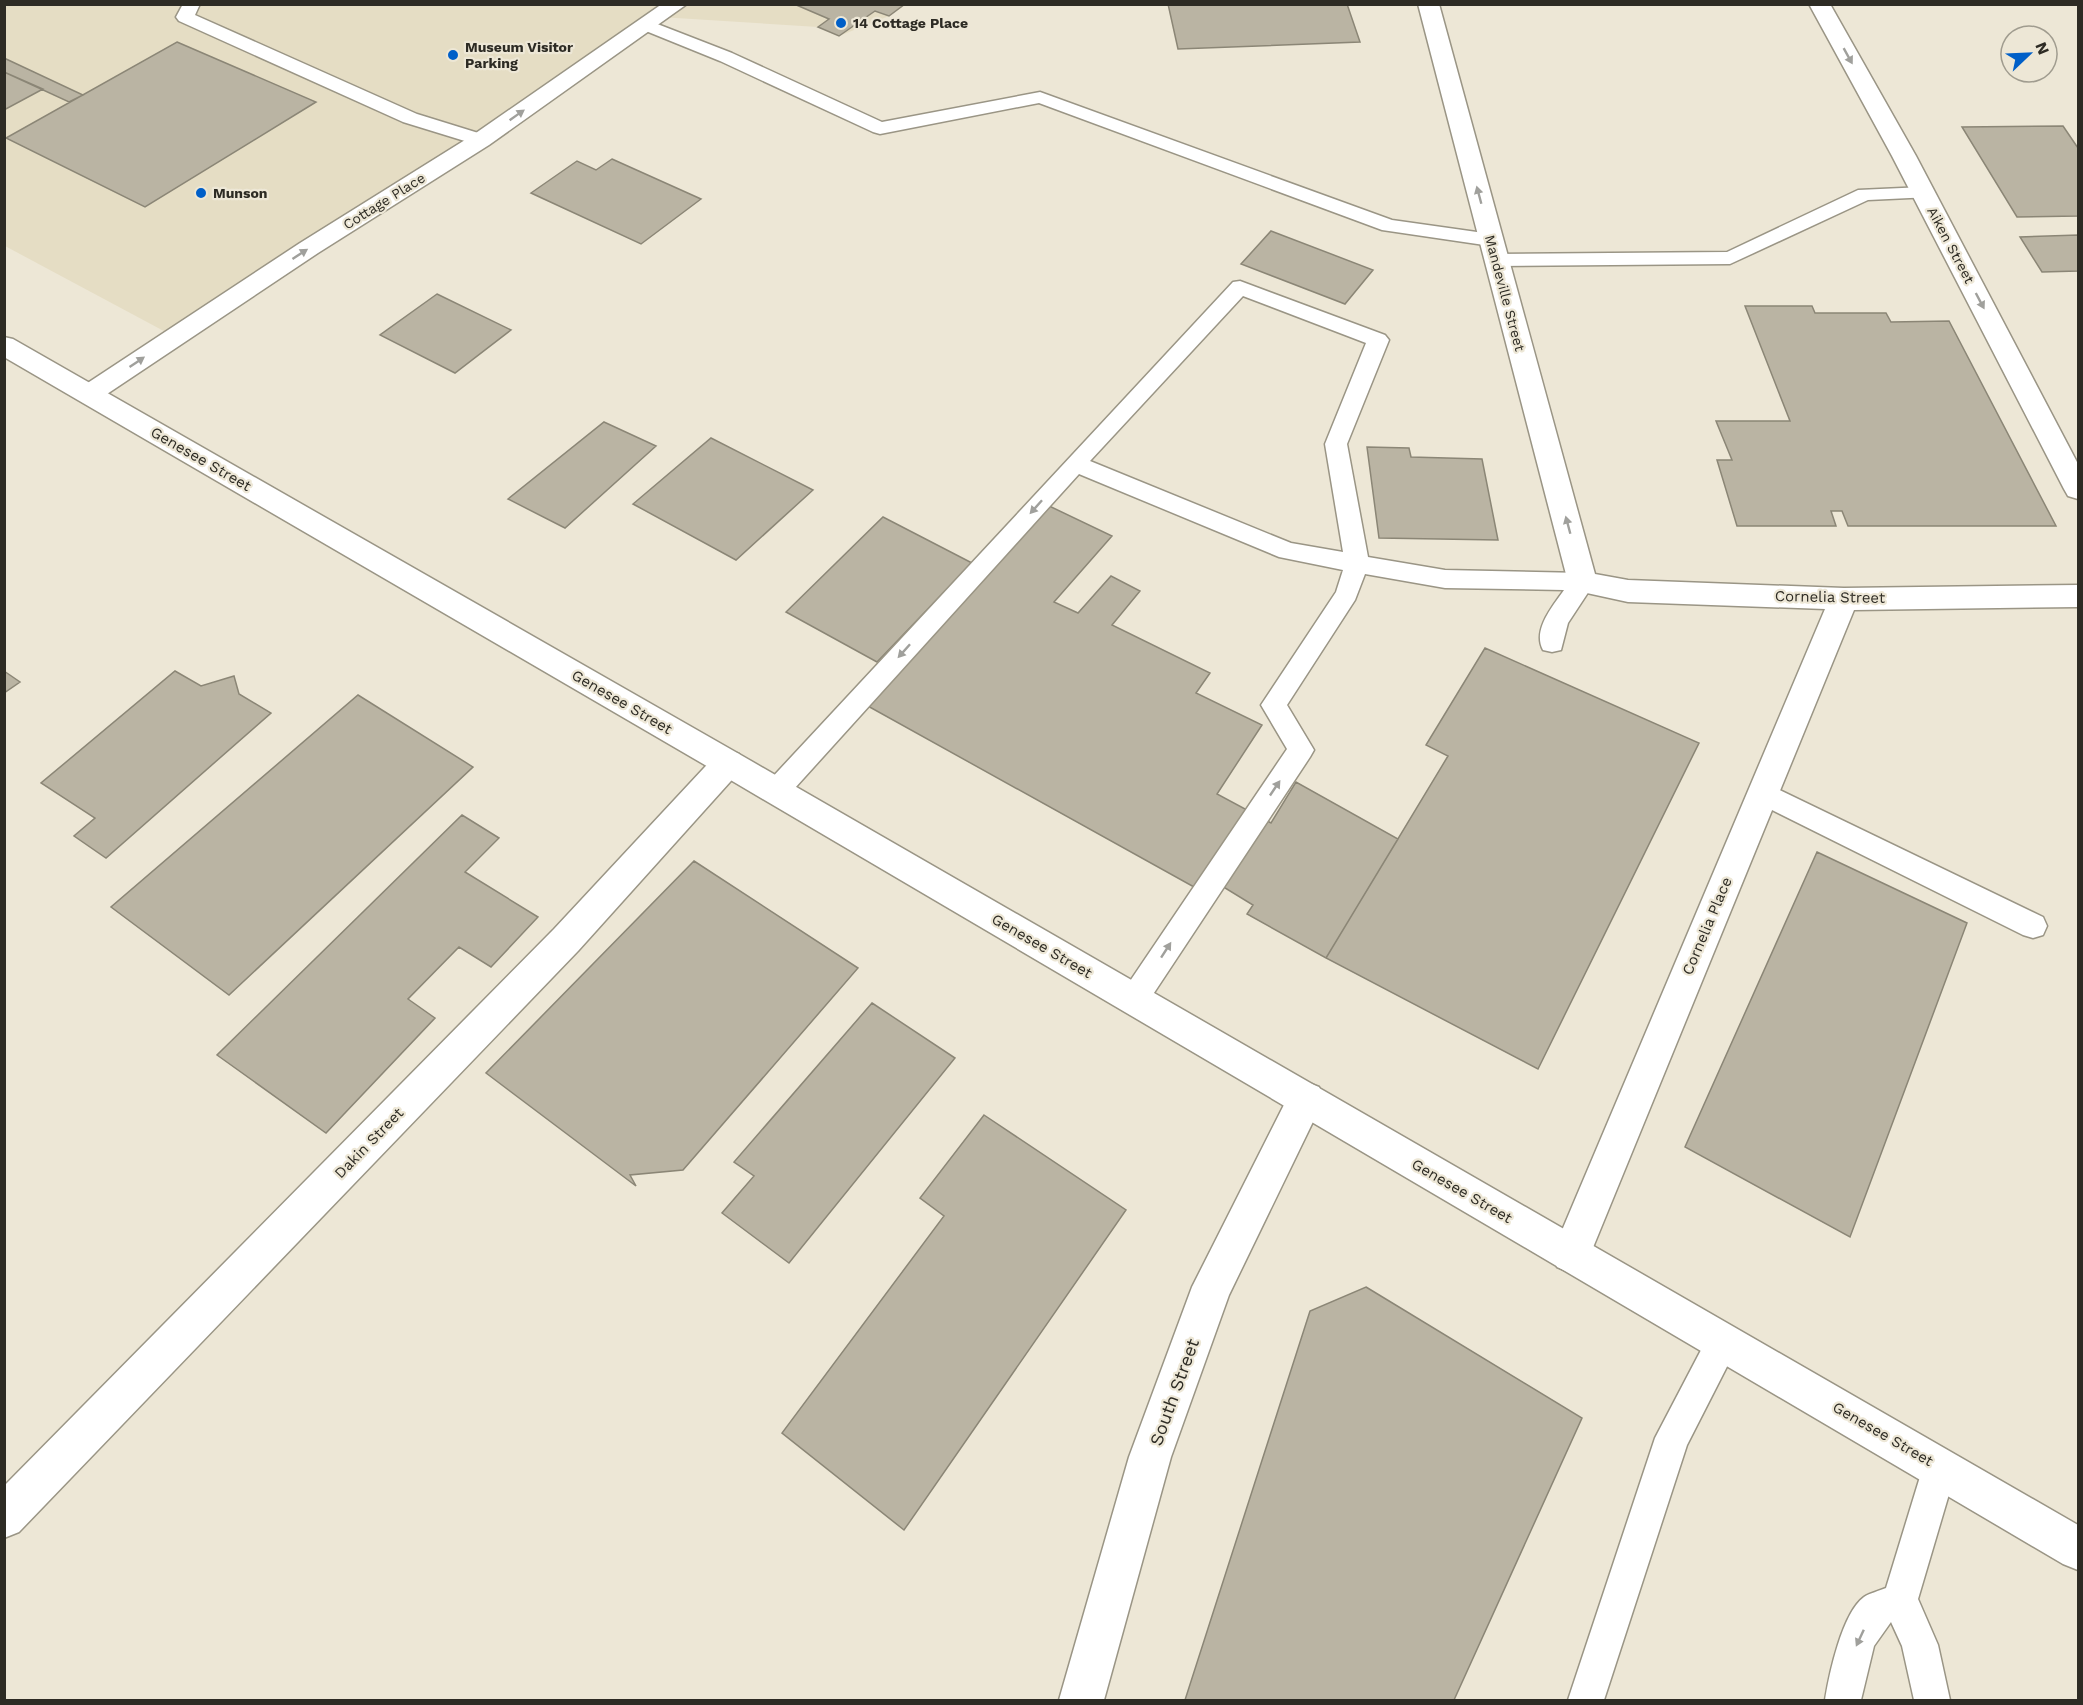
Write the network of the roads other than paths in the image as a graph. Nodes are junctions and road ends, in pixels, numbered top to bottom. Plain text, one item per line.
1 (192, 4) edge
2 (677, 4) edge
3 (1428, 4) edge
4 (1819, 4) edge
5 (647, 26) junction
6 (481, 140) junction
7 (1924, 193) junction
8 (1494, 250) junction
9 (4, 345) edge
10 (89, 394) junction
11 (1075, 464) junction
12 (2079, 489) edge
13 (1357, 563) junction
14 (1583, 582) junction
15 (2079, 596) edge
16 (1844, 599) junction
17 (1552, 643) dead end
18 (728, 763) junction
19 (776, 791) junction
20 (1763, 793) junction
21 (2033, 926) dead end
22 (1134, 999) junction
23 (1306, 1099) junction
24 (1571, 1254) junction
25 (1723, 1342) junction
26 (1940, 1467) junction
27 (4, 1517) edge
28 (2079, 1549) edge
29 (1900, 1600) junction
30 (1081, 1701) edge
31 (1586, 1701) edge
32 (1843, 1701) edge
33 (1932, 1701) edge

1 - 6 lane
2 - 5 street, Cottage Place
8 -> 3 street, Mandeville Street
4 -> 7 street, Aiken Street
6 -> 5 street, Cottage Place
5 - 8 lane
10 -> 6 street, Cottage Place
7 - 8 lane
7 -> 12 street, Aiken Street
14 -> 8 street, Mandeville Street
9 - 10 street, Genesee Street
10 - 18 street, Genesee Street
11 - 13 lane
11 - 13 lane
11 -> 19 lane
13 - 14 lane
22 -> 13 lane
14 - 16 street, Cornelia Street
14 - 17 lane
15 - 16 street, Cornelia Street
16 - 20 street, Cornelia Place
18 - 19 street, Genesee Street
18 - 27 street, Dakin Street
19 - 22 street, Genesee Street
20 - 21 lane
20 - 24 street, Cornelia Place
22 - 23 street, Genesee Street
23 - 24 street, Genesee Street
23 - 30 street, South Street
24 - 25 street, Genesee Street
25 - 26 street, Genesee Street
25 - 31 lane
26 - 28 street, Genesee Street
26 - 29 lane
29 -> 32 lane
29 - 33 lane

